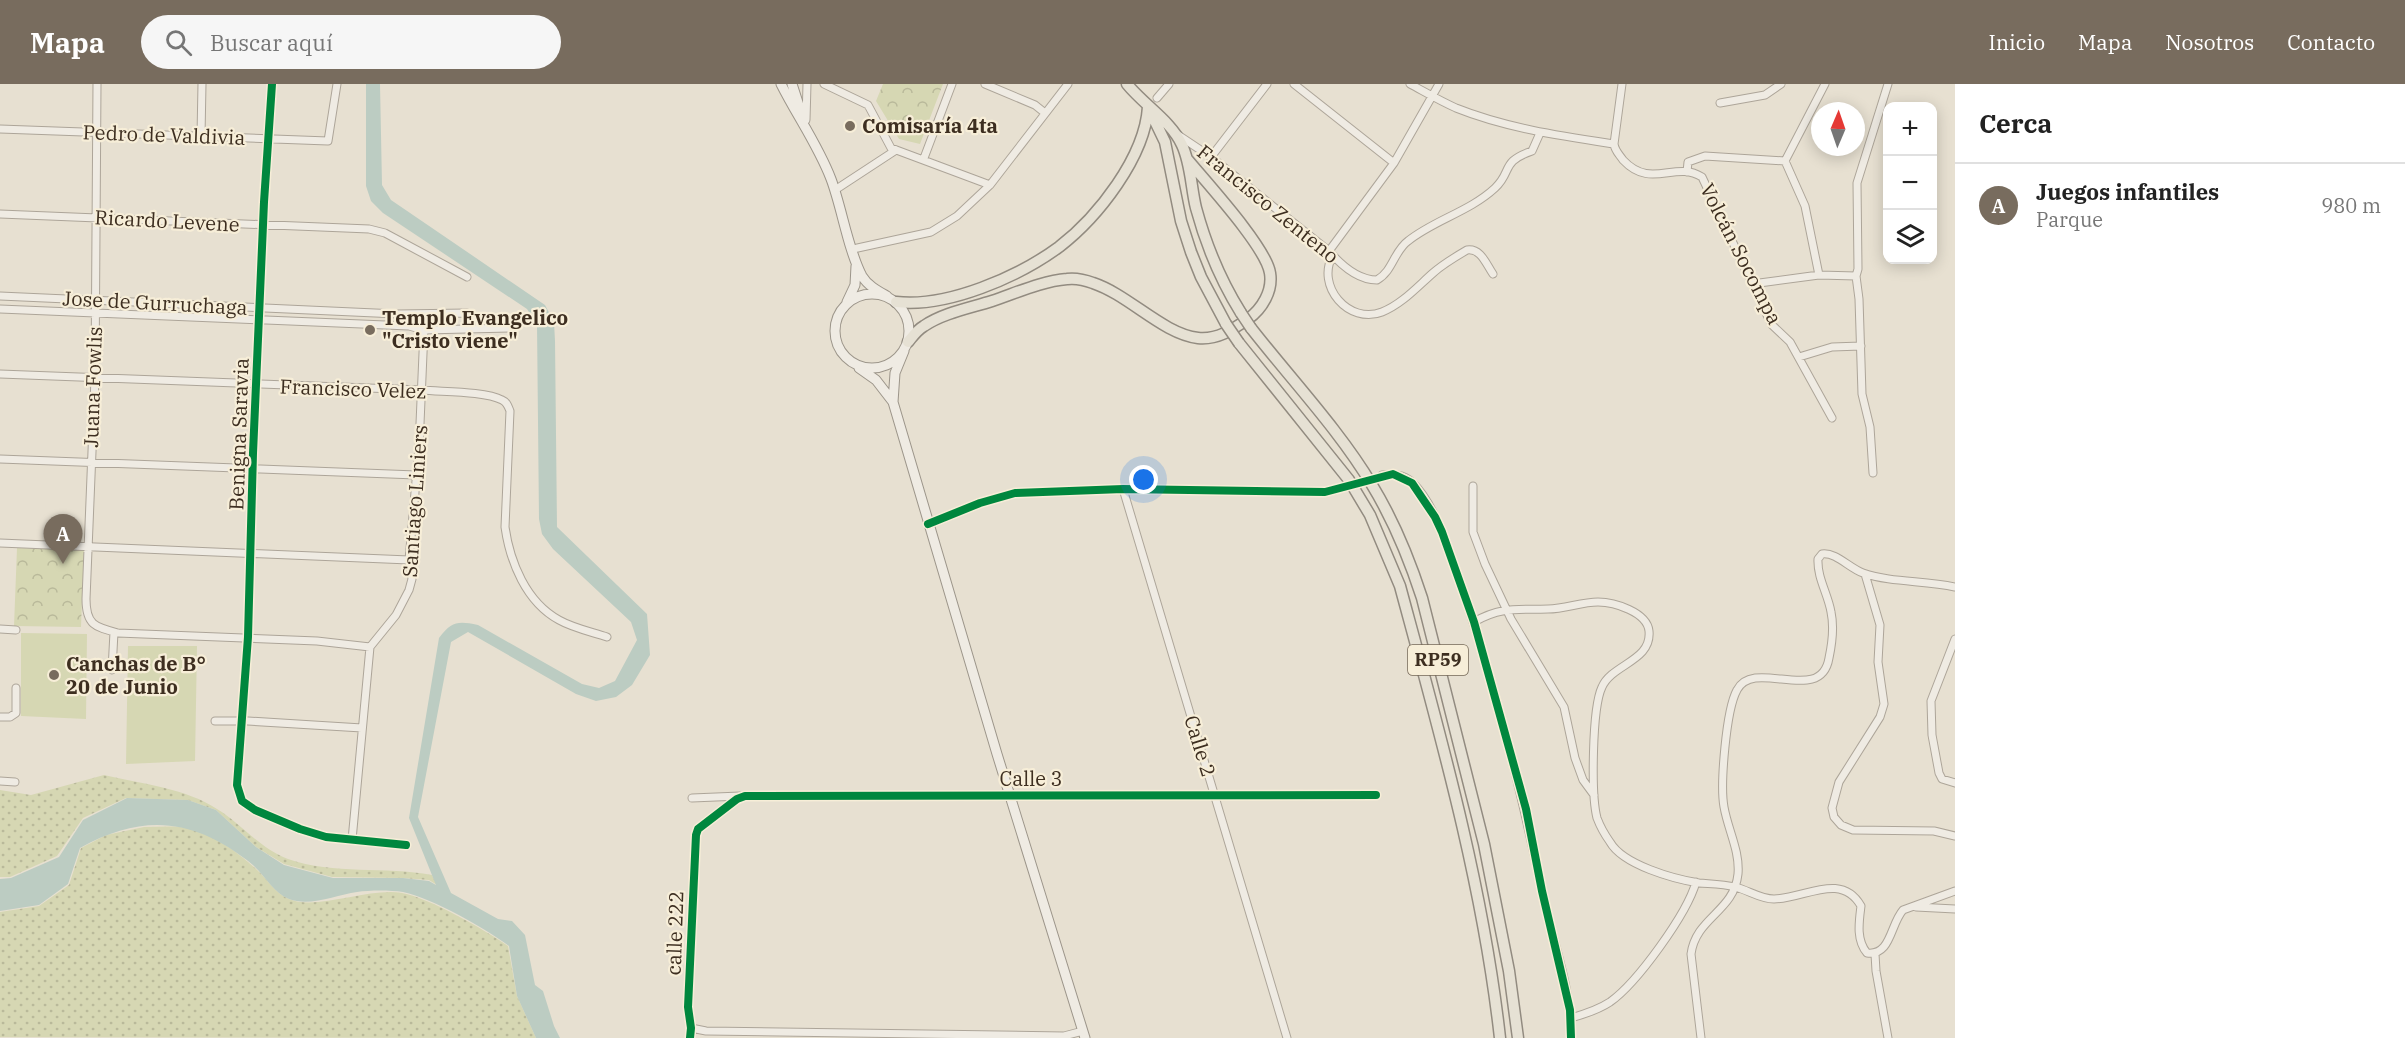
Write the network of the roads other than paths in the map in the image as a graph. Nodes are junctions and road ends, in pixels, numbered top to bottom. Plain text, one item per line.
1 (97, 84) edge
2 (202, 84) edge
3 (272, 84) edge
4 (337, 84) edge
5 (781, 84) edge
6 (792, 84) edge
7 (807, 84) edge
8 (824, 84) edge
9 (952, 84) edge
10 (985, 84) edge
11 (1068, 84) edge
12 (1127, 84) edge
13 (1169, 84) edge
14 (1267, 84) edge
15 (1294, 84) edge
16 (1410, 84) edge
17 (1439, 84) edge
18 (1622, 84) edge
19 (1781, 84) edge
20 (1825, 84) edge
21 (1888, 84) edge
22 (1433, 97) junction
23 (1157, 98) dead end
24 (1720, 103) dead end
25 (1148, 107) junction
26 (1045, 113) junction
27 (806, 126) junction
28 (0, 129) edge
29 (97, 133) junction
30 (1540, 133) junction
31 (1175, 134) junction
32 (201, 136) junction
33 (269, 139) junction
34 (1614, 144) junction
35 (896, 150) junction
36 (1211, 157) junction
37 (924, 158) junction
38 (1187, 159) junction
39 (1785, 161) junction
40 (1394, 163) junction
41 (1687, 172) junction
42 (990, 185) junction
43 (835, 190) junction
44 (0, 214) edge
45 (95, 217) junction
46 (264, 226) junction
47 (853, 249) junction
48 (1331, 253) junction
49 (856, 264) junction
50 (1493, 274) dead end
51 (1819, 275) junction
52 (1856, 276) junction
53 (467, 277) dead end
54 (1752, 284) junction
55 (0, 296) edge
56 (892, 299) junction
57 (95, 300) junction
58 (846, 303) junction
59 (260, 308) junction
60 (0, 309) edge
61 (96, 313) junction
62 (259, 320) junction
63 (480, 328) junction
64 (512, 328) dead end
65 (424, 330) junction
66 (1861, 346) junction
67 (906, 347) junction
68 (1798, 357) junction
69 (854, 364) junction
70 (0, 374) edge
71 (95, 378) junction
72 (257, 385) junction
73 (422, 390) junction
74 (893, 402) junction
75 (1832, 418) dead end
76 (0, 459) edge
77 (91, 462) junction
78 (254, 470) junction
79 (1873, 473) dead end
80 (416, 475) junction
81 (1382, 475) tunnel mouth
82 (1473, 486) dead end
83 (1123, 489) junction
84 (1335, 490) tunnel mouth
85 (928, 524) junction
86 (0, 543) edge
87 (88, 546) junction
88 (251, 553) junction
89 (409, 560) junction
90 (1865, 574) junction
91 (1955, 587) edge
92 (1506, 609) junction
93 (1474, 622) junction
94 (0, 629) edge
95 (16, 630) dead end
96 (114, 632) junction
97 (248, 637) junction
98 (607, 637) dead end
99 (1955, 639) edge
100 (370, 647) junction
101 (112, 670) dead end
102 (16, 688) dead end
103 (0, 717) edge
104 (215, 721) dead end
105 (242, 722) junction
106 (362, 728) junction
107 (0, 781) edge
108 (15, 782) dead end
109 (1955, 783) edge
110 (1215, 794) junction
111 (1376, 795) dead end
112 (1594, 795) junction
113 (745, 796) junction
114 (1009, 796) junction
115 (692, 798) dead end
116 (1955, 836) edge
117 (352, 840) junction
118 (406, 845) dead end
119 (1696, 882) junction
120 (1735, 887) junction
121 (1955, 891) edge
122 (1910, 907) junction
123 (1955, 909) edge
124 (1875, 954) junction
125 (1571, 1018) junction
126 (692, 1028) junction
127 (1084, 1035) edge
128 (981, 1036) edge
129 (690, 1038) edge
130 (1287, 1038) edge
131 (1500, 1038) edge
132 (1518, 1038) edge
133 (1570, 1038) edge
134 (1701, 1038) edge
135 (1888, 1038) edge

1 - 29 street, Juana Fowlis
2 - 32 street
3 - 33 street, Benigna Saravia
4 - 33 street, Pedro de Valdivia
5 - 27 main road
6 - 27 main road
7 - 27 street
8 - 35 street
9 - 37 street
10 - 26 street
11 - 26 street
12 - 25 main road
13 - 23 street
14 - 36 street
15 - 40 street
16 - 22 street
17 - 22 street
18 - 34 street
19 - 24 street
20 - 39 street
21 - 52 street
22 - 30 street
22 - 40 street
25 - 31 main road
25 - 56 main road
25 - 131 main road, RP59, bridge
26 - 42 street
27 - 43 main road
28 - 29 street, Pedro de Valdivia
29 - 32 street, Pedro de Valdivia
29 - 45 street, Juana Fowlis
30 - 34 street
30 - 48 street, Francisco Zenteno
31 - 36 street, Francisco Zenteno
31 - 38 main road
32 - 33 street, Pedro de Valdivia
33 - 46 street, Benigna Saravia
34 - 41 street, Volcán Socompa
35 - 37 street
35 - 43 street
36 - 48 street, Francisco Zenteno
37 - 42 street
38 - 67 main road
38 - 132 main road, RP59, bridge
39 - 41 street
39 - 51 street
40 - 48 street
41 - 54 street, Volcán Socompa
42 - 47 street
43 - 47 main road
44 - 45 street, Ricardo Levene
45 - 46 street, Ricardo Levene
45 - 57 street, Juana Fowlis
46 - 53 street, Ricardo Levene
46 - 59 street, Benigna Saravia
47 - 49 main road
48 - 50 street
49 - 56 main road
49 - 58 main road
51 - 52 street
51 - 54 street
52 - 66 street
54 - 68 street, Volcán Socompa
55 - 57 street, Jose de Gurruchaga
56 - 58 main road
56 - 67 main road
57 - 59 street, Jose de Gurruchaga
57 - 61 street, Juana Fowlis
58 - 69 main road
59 - 62 street, Benigna Saravia
59 - 63 street, Jose de Gurruchaga
60 - 61 street, Jose de Gurruchaga
61 - 62 street, Jose de Gurruchaga
61 - 71 street, Juana Fowlis
62 - 65 street, Jose de Gurruchaga
62 - 72 street, Benigna Saravia
63 - 64 street, Jose de Gurruchaga
63 - 65 street, Jose de Gurruchaga
65 - 73 street, Santiago Liniers
66 - 68 street
66 - 79 street
67 - 69 main road
67 - 74 main road
68 - 75 street, Volcán Socompa
69 - 74 main road
70 - 71 street, Francisco Velez
71 - 72 street, Francisco Velez
71 - 77 street, Juana Fowlis
72 - 73 street, Francisco Velez
72 - 78 street, Benigna Saravia
73 - 80 street, Santiago Liniers
73 - 98 street, Francisco Velez
74 - 85 main road
76 - 77 street
77 - 78 street
77 - 87 street, Juana Fowlis
78 - 80 street
78 - 88 street, Benigna Saravia
80 - 89 street, Santiago Liniers
81 - 93 street
82 - 92 street
83 - 84 street
83 - 85 street
83 - 110 street, Calle 2
85 - 114 main road
86 - 87 street
87 - 88 street
87 - 96 street, Juana Fowlis
88 - 89 street
88 - 97 street, Benigna Saravia
89 - 100 street, Santiago Liniers
90 - 91 street
90 - 116 street
90 - 120 street
92 - 93 street
92 - 112 street
92 - 112 street
93 - 125 street
94 - 95 street
96 - 97 street
96 - 101 street
97 - 100 street
97 - 105 street, Benigna Saravia
99 - 109 street
100 - 106 street
102 - 103 street
104 - 105 street
105 - 106 street
105 - 117 street, Benigna Saravia
106 - 117 street
107 - 108 street
110 - 111 street, Calle 3
110 - 114 street, Calle 3
110 - 130 street, Calle 2
112 - 119 street
113 - 114 street, Calle 3
113 - 115 street, Calle 3
113 - 126 street, calle 222
114 - 127 main road
117 - 118 street
119 - 120 street
119 - 125 street
120 - 124 street
120 - 134 street
121 - 122 street
122 - 123 street
122 - 124 street
124 - 135 street
125 - 133 street
126 - 128 street
126 - 129 street, calle 222
127 - 128 street

